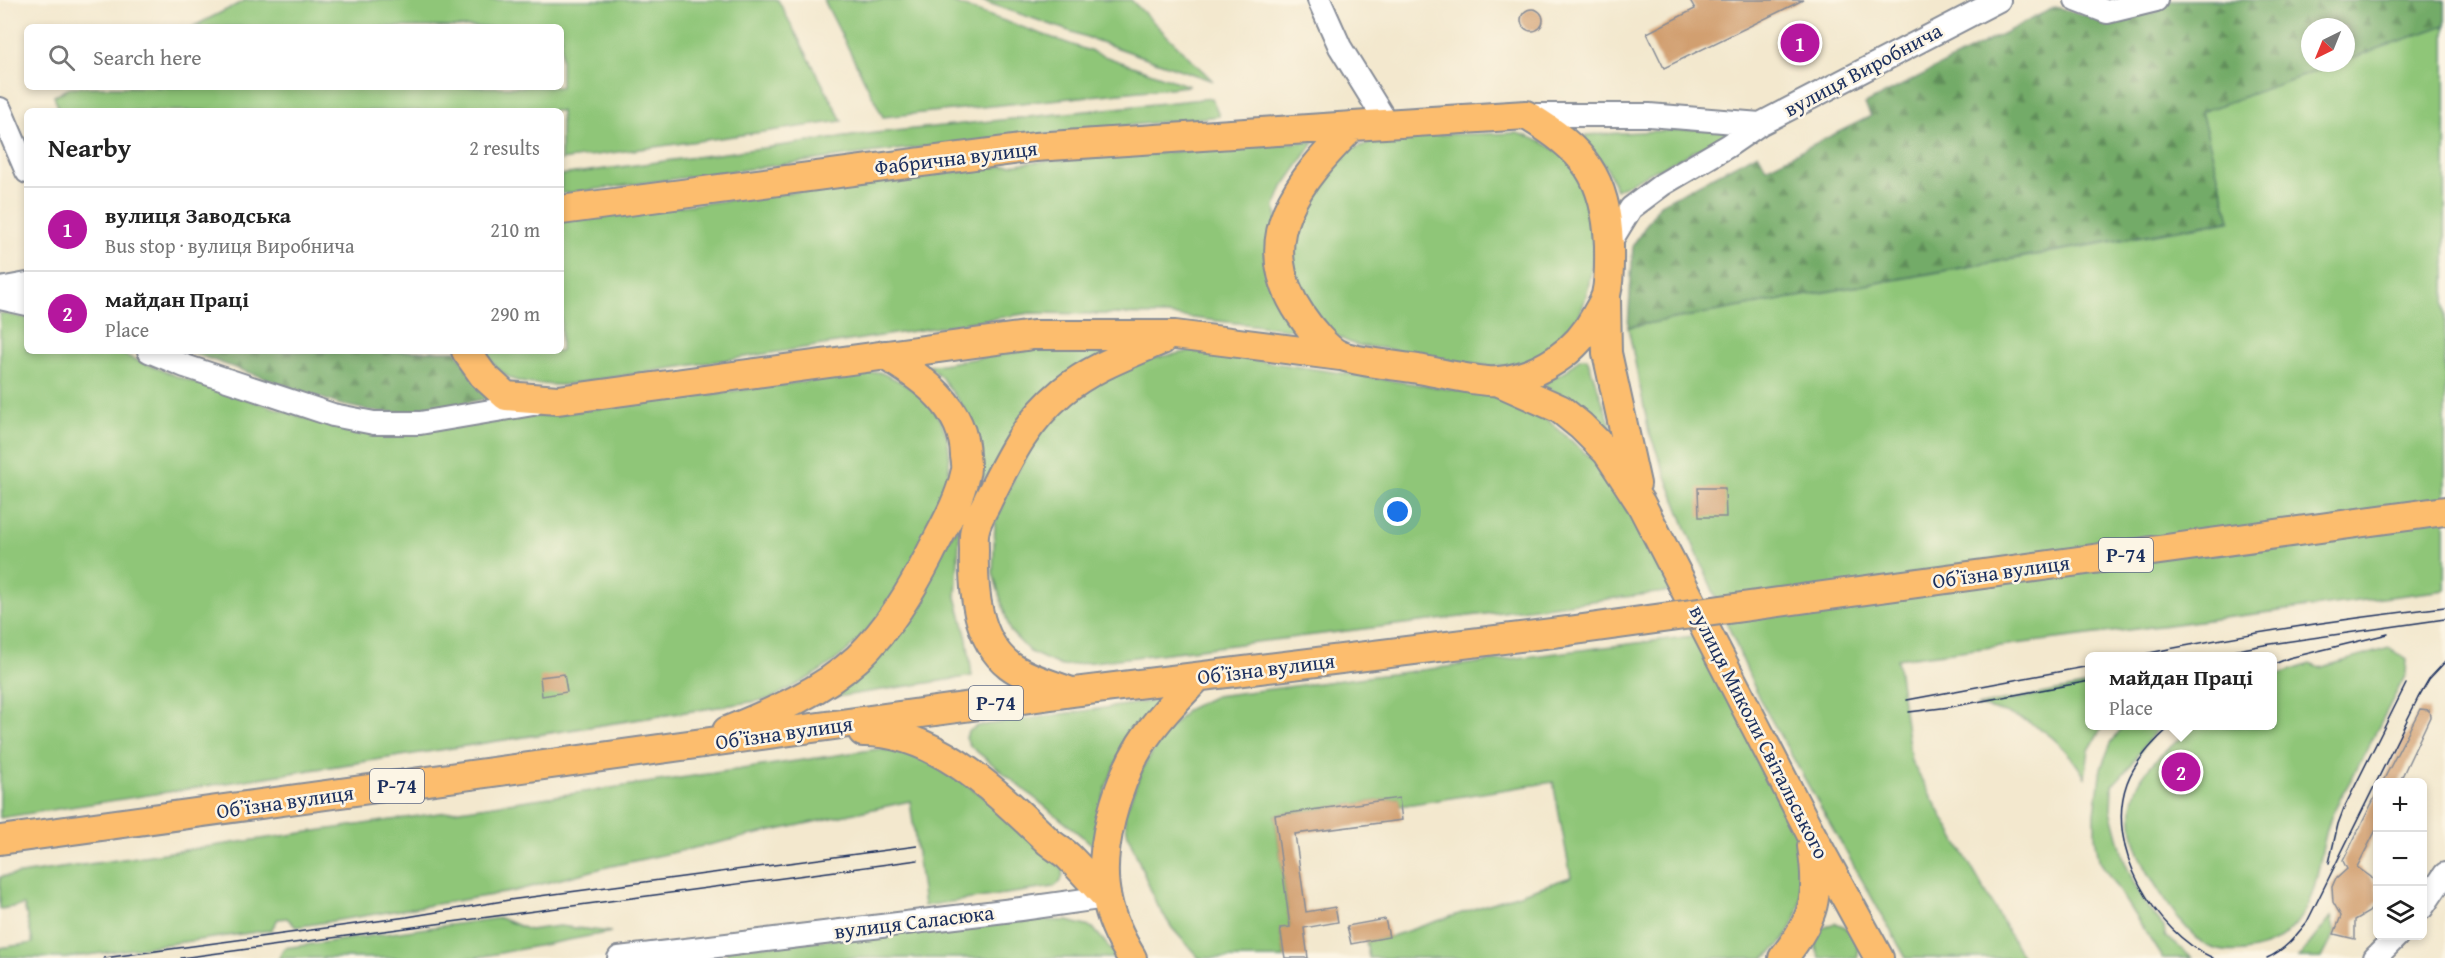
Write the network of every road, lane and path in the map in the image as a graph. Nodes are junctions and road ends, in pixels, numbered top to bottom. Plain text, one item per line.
1 (1319, 0) edge
2 (1999, 0) edge
3 (2076, 0) edge
4 (2156, 0) edge
5 (1974, 6) edge
6 (1, 115) edge
7 (1527, 115) junction
8 (1387, 123) junction
9 (1760, 124) junction
10 (1353, 126) junction
11 (24, 165) edge
12 (564, 210) edge
13 (1609, 243) junction
14 (24, 285) edge
15 (0, 289) edge
16 (1606, 296) junction
17 (0, 298) edge
18 (24, 303) edge
19 (1175, 335) junction
20 (156, 354) edge
21 (467, 354) edge
22 (884, 355) junction
23 (1340, 356) junction
24 (1497, 381) junction
25 (558, 400) junction
26 (1641, 504) junction
27 (2445, 511) edge
28 (1198, 677) junction
29 (1073, 692) junction
30 (794, 732) junction
31 (664, 750) junction
32 (1810, 832) junction
33 (0, 840) edge
34 (2445, 874) edge
35 (1106, 897) junction
36 (2427, 901) edge
37 (2393, 940) edge
38 (702, 953) edge
39 (619, 958) edge
40 (1132, 958) edge
41 (1783, 958) edge
42 (1879, 958) edge
43 (2375, 958) edge

1 - 8 street
2 - 5 street, вулиця Виробнича
3 - 4 street
5 - 9 street, вулиця Виробнича
6 - 11 street
7 - 8 main road, Фабрична вулиця
7 - 9 street
7 - 13 main road
8 - 10 main road, Фабрична вулиця
9 - 13 street, вулиця Виробнича
10 - 12 main road, Фабрична вулиця
10 - 23 main road
13 - 16 main road
14 - 15 street
16 - 24 main road
16 - 26 main road
17 - 18 street
19 - 22 main road
19 - 23 main road
19 - 29 main road
20 - 25 street
21 - 25 main road
22 - 25 main road
22 - 31 main road
23 - 24 main road
24 - 26 main road
26 - 32 main road, вулиця Миколи Світальського
27 - 28 main road, Обʼїзна вулиця / Р-74, bridge
28 - 29 main road, Обʼїзна вулиця / Р-74
28 - 35 main road
29 - 30 main road, Обʼїзна вулиця / Р-74
30 - 31 main road, Обʼїзна вулиця / Р-74
30 - 35 main road
31 - 33 main road, Обʼїзна вулиця / Р-74
32 - 41 main road
32 - 42 main road, вулиця Миколи Світальського
34 - 36 street
35 - 38 street, вулиця Саласюка
35 - 40 main road
37 - 43 street
38 - 39 street, вулиця Саласюка

